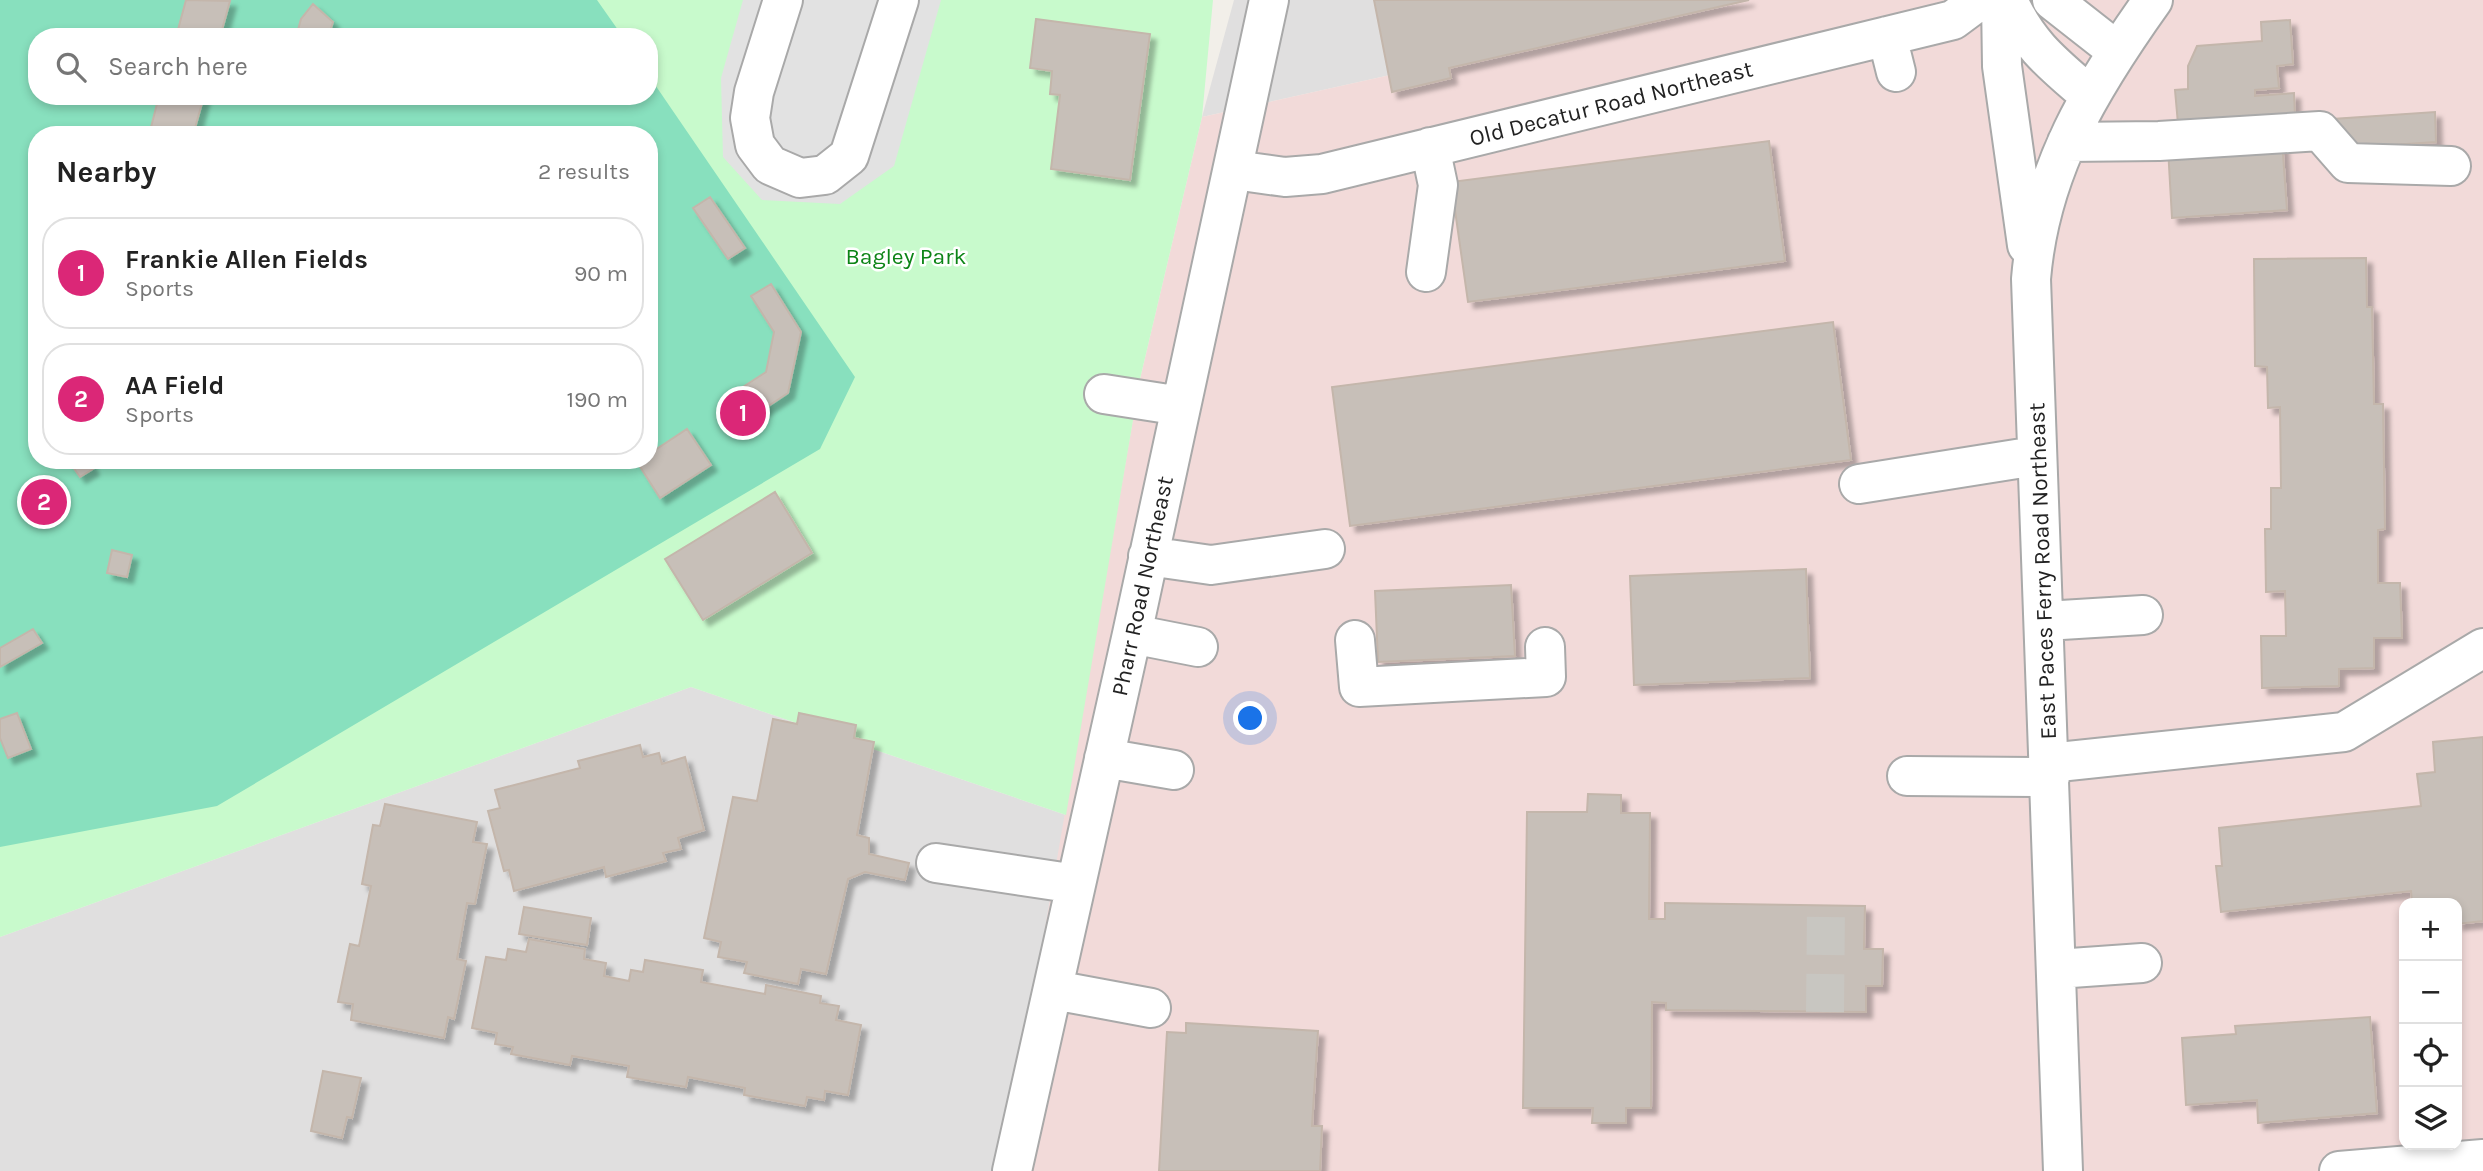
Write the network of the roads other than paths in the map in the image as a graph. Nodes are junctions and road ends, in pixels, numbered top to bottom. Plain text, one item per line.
1 (783, 0) edge
2 (899, 0) edge
3 (1269, 0) edge
4 (1980, 0) edge
5 (2001, 0) edge
6 (2008, 0) edge
7 (2052, 0) edge
8 (2153, 0) edge
9 (1887, 36) junction
10 (2117, 51) junction
11 (1896, 72) dead end
12 (2089, 94) junction
13 (2067, 142) junction
14 (1430, 147) junction
15 (2451, 166) dead end
16 (1234, 170) junction
17 (1426, 272) dead end
18 (2031, 279) junction
19 (1104, 394) dead end
20 (1181, 406) junction
21 (2035, 456) junction
22 (1859, 484) dead end
23 (1325, 549) dead end
24 (1149, 556) junction
25 (2143, 615) dead end
26 (2045, 621) junction
27 (1132, 634) junction
28 (1355, 640) dead end
29 (1198, 647) dead end
30 (1545, 647) dead end
31 (2483, 648) edge
32 (1104, 758) junction
33 (1174, 770) dead end
34 (2050, 770) junction
35 (1907, 776) dead end
36 (936, 863) dead end
37 (1076, 884) junction
38 (2142, 963) dead end
39 (2057, 969) junction
40 (1054, 990) junction
41 (1151, 1009) dead end
42 (2483, 1159) edge
43 (1012, 1171) edge
44 (2063, 1171) edge
45 (2339, 1171) edge

1 - 2 street
3 - 16 street, Pharr Road Northeast
4 - 9 street, Old Decatur Road Northeast
5 - 18 street
6 - 12 street
7 - 10 street
8 - 10 street, East Paces Ferry Road Northeast
9 - 11 street
9 - 14 street, Old Decatur Road Northeast
10 - 12 street, East Paces Ferry Road Northeast
12 - 13 street, East Paces Ferry Road Northeast
13 - 15 street
13 - 18 street, East Paces Ferry Road Northeast
14 - 16 street, Old Decatur Road Northeast
14 - 17 street
16 - 20 street, Pharr Road Northeast
18 - 21 street, East Paces Ferry Road Northeast
19 - 20 street
20 - 24 street, Pharr Road Northeast
21 - 22 street
21 - 26 street, East Paces Ferry Road Northeast
23 - 24 street
24 - 27 street, Pharr Road Northeast
25 - 26 street
26 - 34 street, East Paces Ferry Road Northeast
27 - 29 street
27 - 32 street, Pharr Road Northeast
28 - 30 street
31 - 34 street
32 - 33 street
32 - 37 street, Pharr Road Northeast
34 - 35 street
34 - 39 street, East Paces Ferry Road Northeast
36 - 37 street
37 - 40 street, Pharr Road Northeast
38 - 39 street
39 - 44 street, East Paces Ferry Road Northeast
40 - 41 street
40 - 43 street, Pharr Road Northeast
42 - 45 street

